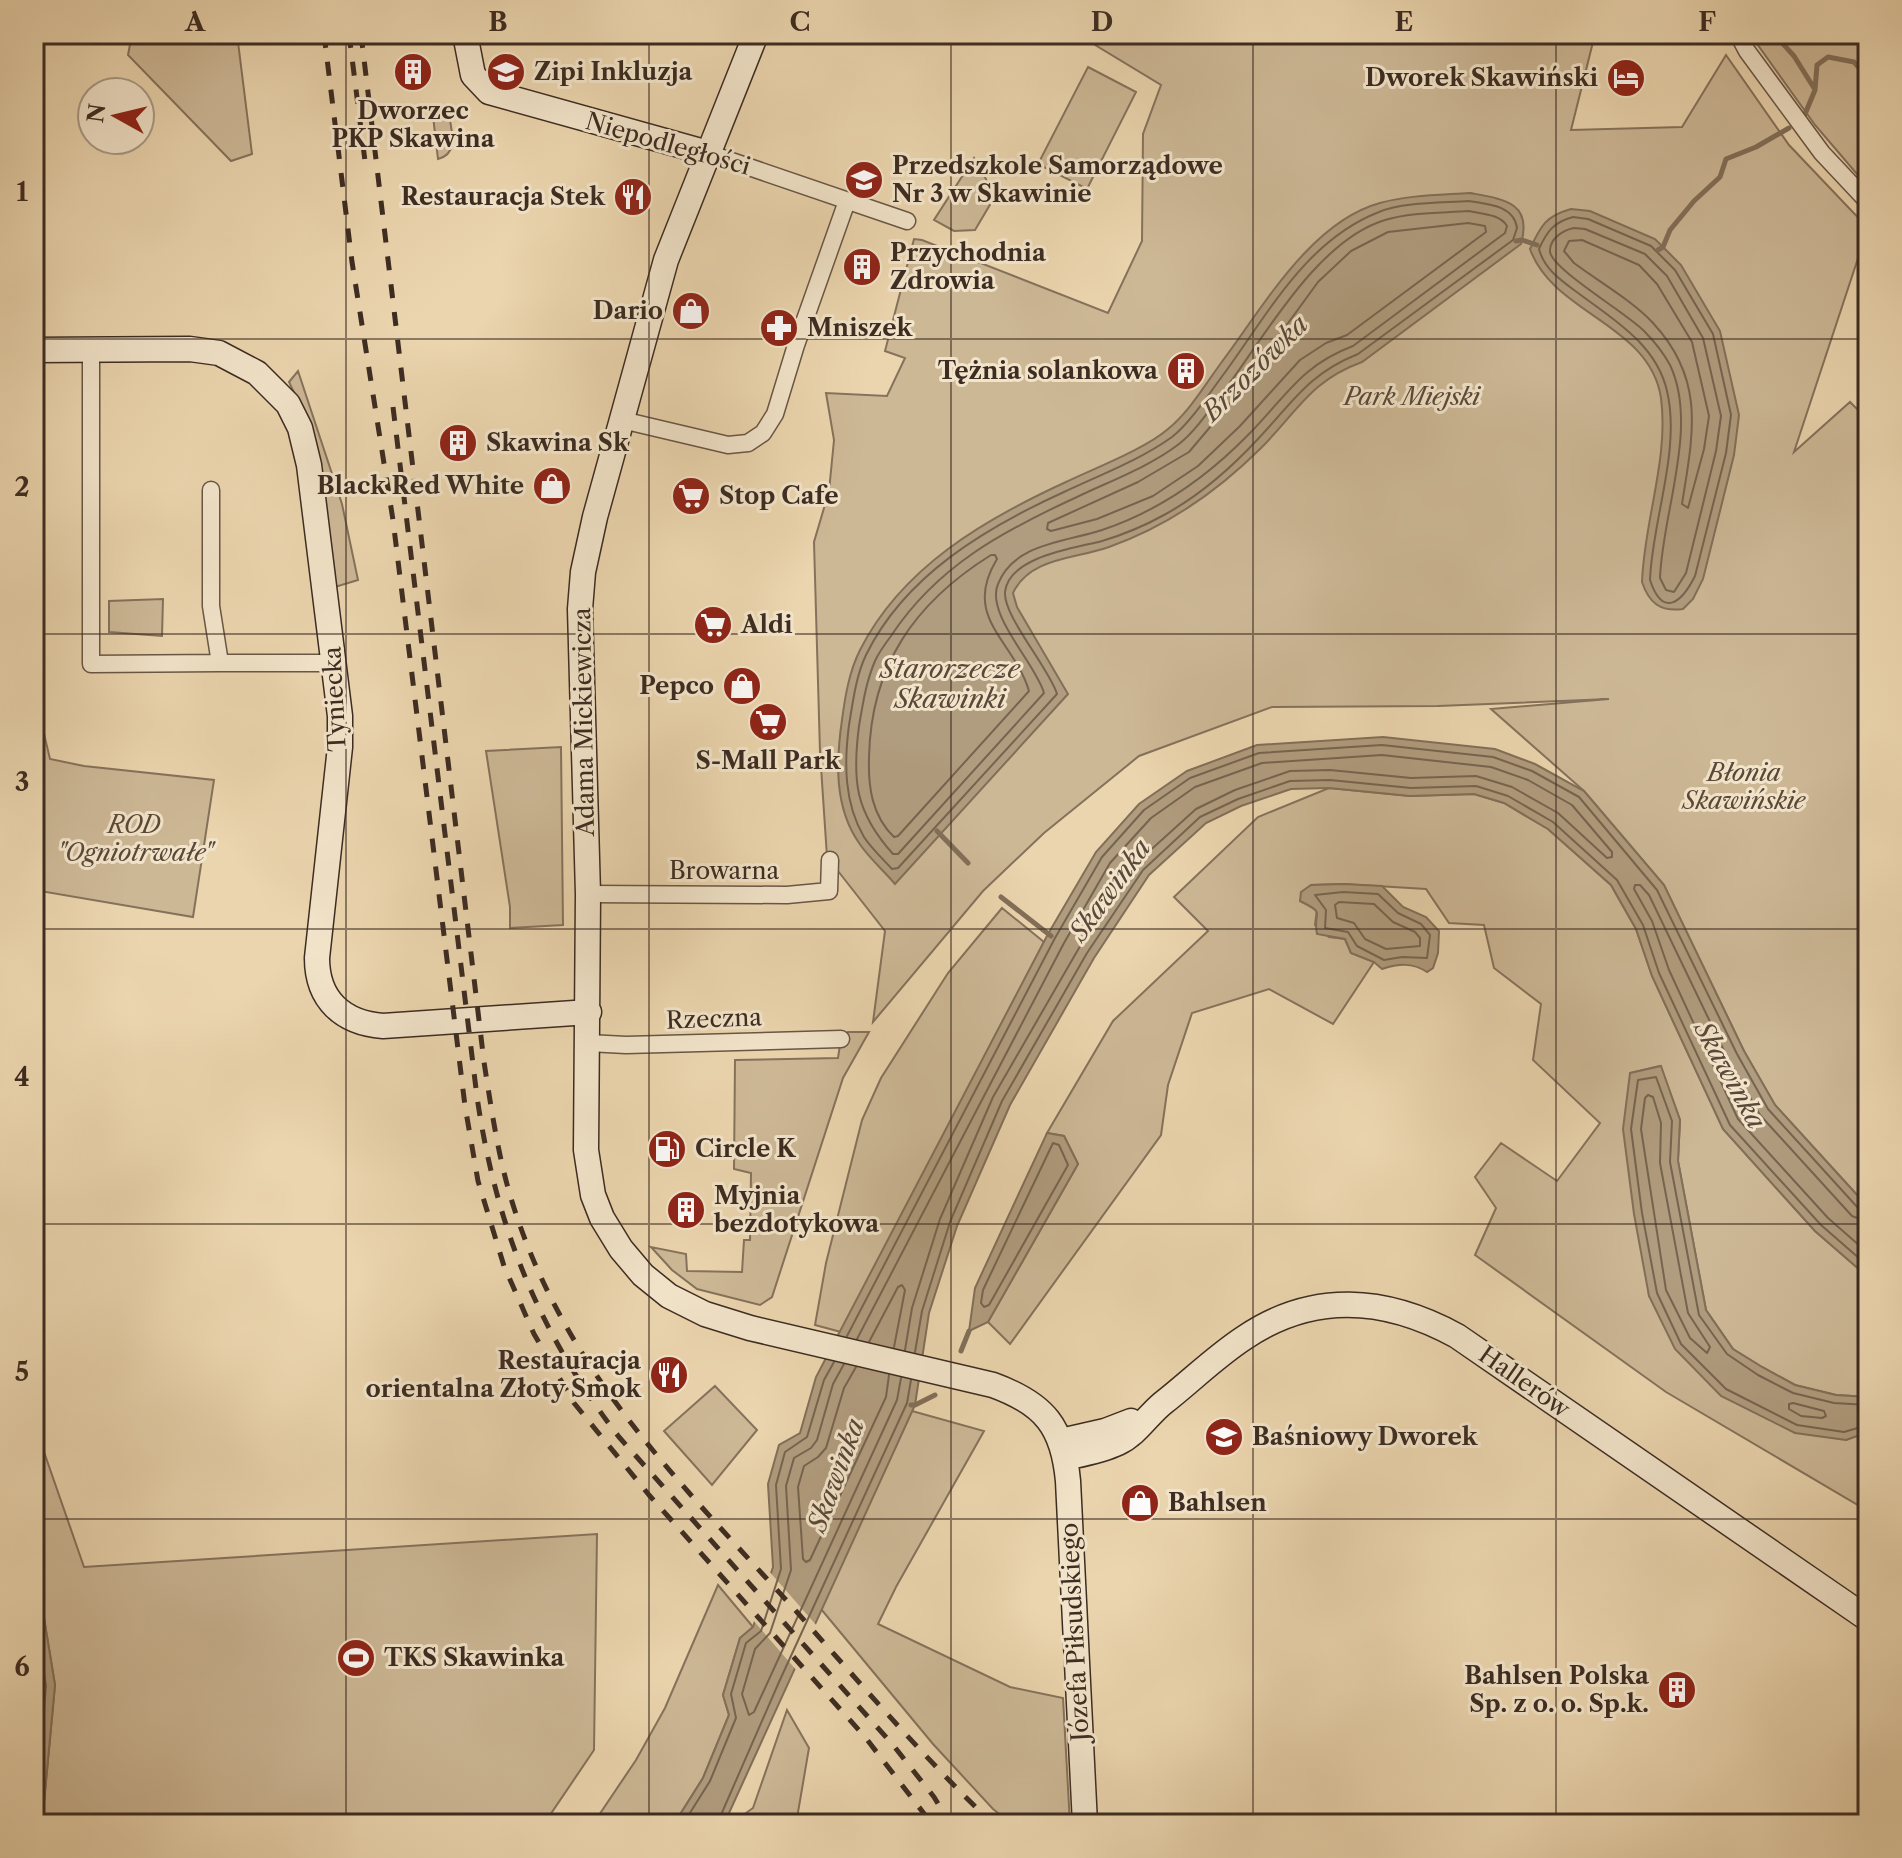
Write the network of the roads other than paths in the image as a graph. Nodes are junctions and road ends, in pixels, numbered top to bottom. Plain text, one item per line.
1 (465, 34) edge
2 (756, 34) edge
3 (1738, 34) edge
4 (708, 153) junction
5 (847, 201) junction
6 (1868, 202) edge
7 (907, 221) dead end
8 (91, 349) junction
9 (34, 350) edge
10 (622, 420) junction
11 (211, 490) dead end
12 (220, 663) junction
13 (335, 663) junction
14 (830, 860) dead end
15 (588, 894) junction
16 (589, 1012) junction
17 (841, 1039) dead end
18 (588, 1043) junction
19 (1063, 1449) junction
20 (1868, 1619) edge
21 (1085, 1824) edge

1 - 4 street, Niepodległości
2 - 4 street, Adama Mickiewicza
3 - 6 street
4 - 5 street, Niepodległości
4 - 10 street, Adama Mickiewicza
5 - 7 street, Niepodległości
5 - 10 street
8 - 9 street, Tyniecka
8 - 12 street
8 - 13 street, Tyniecka
10 - 15 street, Adama Mickiewicza
11 - 12 street
12 - 13 street
13 - 16 street, Tyniecka
14 - 15 street, Browarna
15 - 16 street, Adama Mickiewicza
16 - 18 street, Adama Mickiewicza
17 - 18 street, Rzeczna
18 - 19 street, Adama Mickiewicza
19 - 20 street, Hallerów
19 - 21 street, Józefa Piłsudskiego

